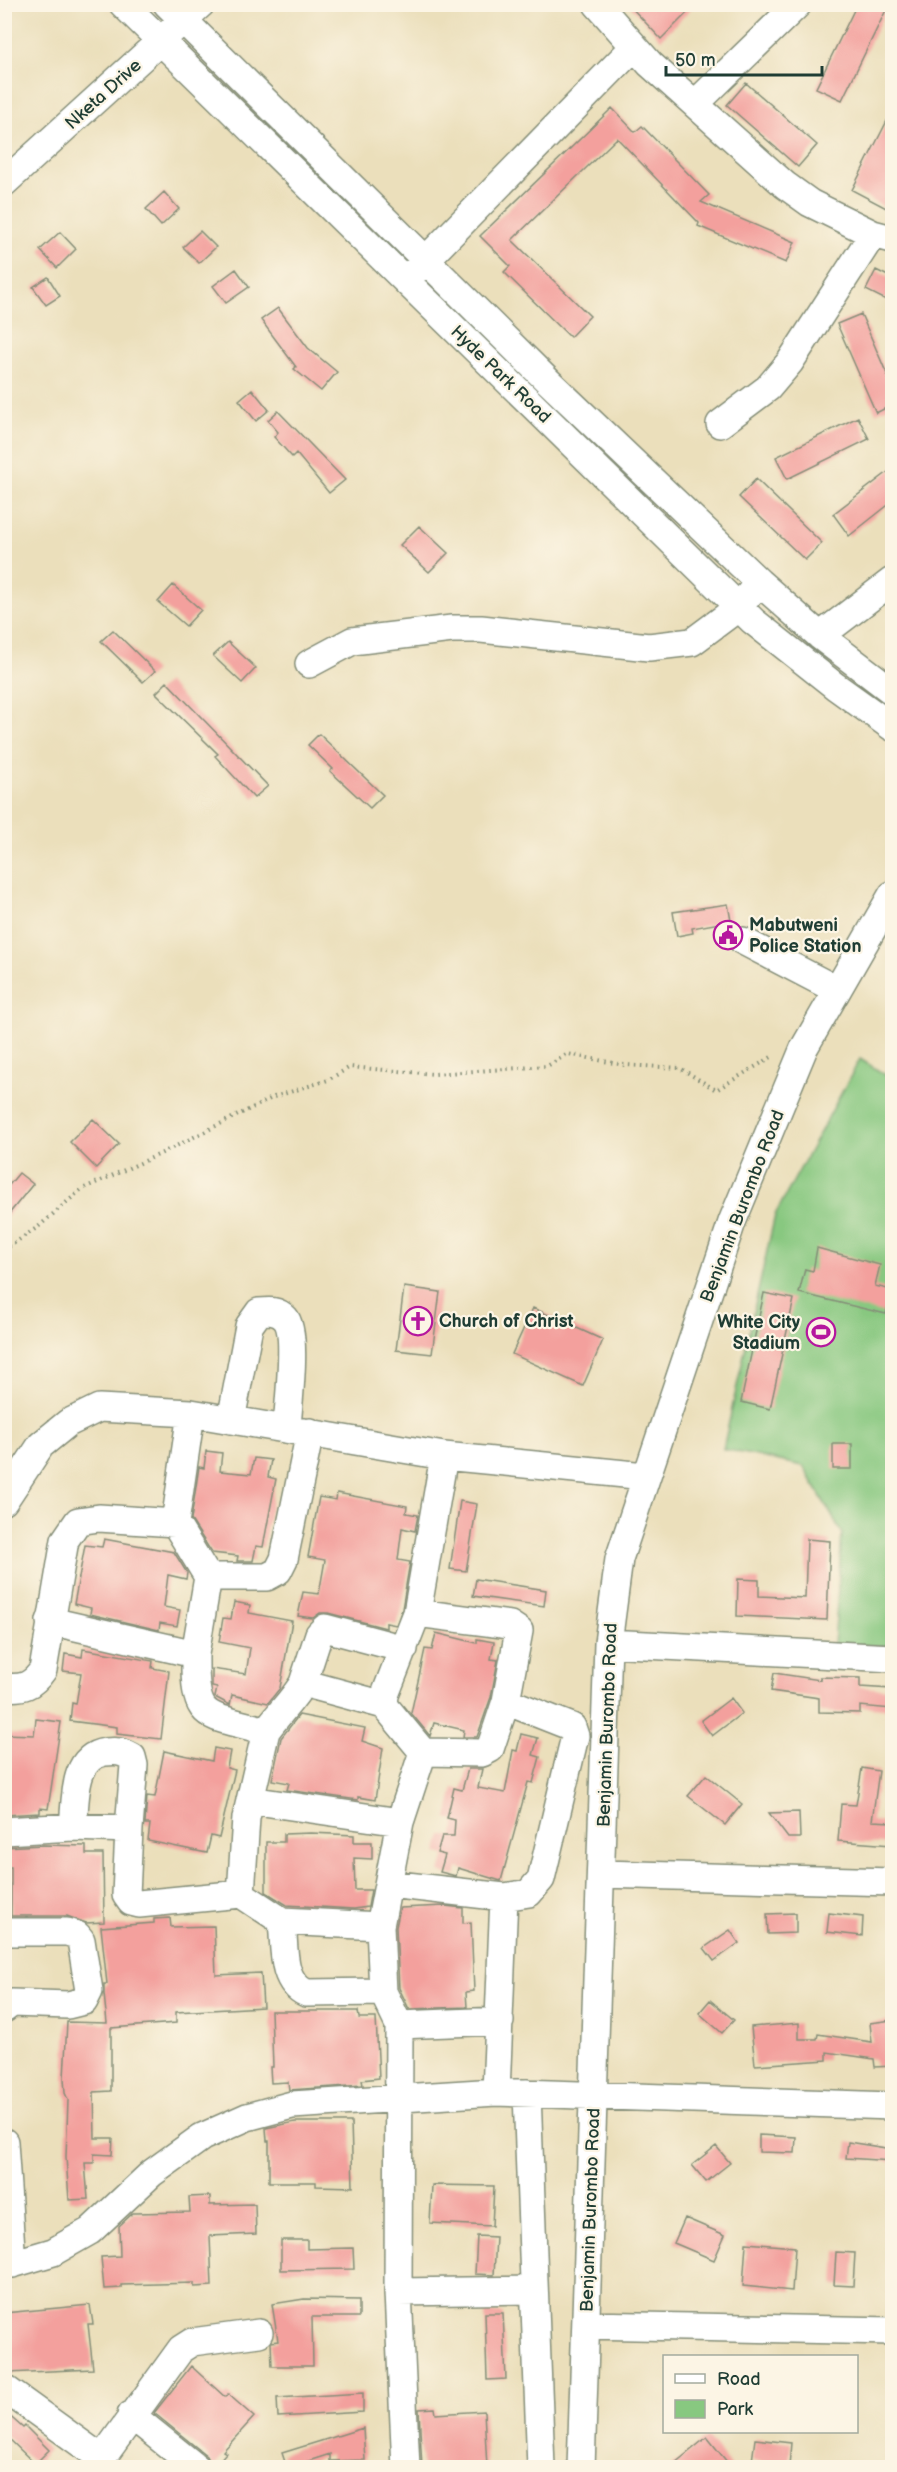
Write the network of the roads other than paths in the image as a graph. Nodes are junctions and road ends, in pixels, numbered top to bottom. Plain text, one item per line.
1 (123, 4) edge
2 (597, 4) edge
3 (798, 4) edge
4 (184, 10) edge
5 (162, 42) junction
6 (634, 47) junction
7 (695, 104) junction
8 (4, 183) edge
9 (883, 236) edge
10 (426, 262) junction
11 (406, 280) junction
12 (720, 424) dead end
13 (892, 581) edge
14 (759, 582) junction
15 (739, 607) junction
16 (820, 636) junction
17 (309, 664) dead end
18 (892, 691) edge
19 (892, 727) edge
20 (892, 895) edge
21 (744, 941) dead end
22 (837, 990) junction
23 (191, 1413) junction
24 (231, 1420) junction
25 (298, 1430) junction
26 (444, 1456) junction
27 (645, 1476) junction
28 (4, 1502) edge
29 (175, 1523) junction
30 (208, 1577) junction
31 (417, 1612) junction
32 (50, 1621) junction
33 (608, 1643) junction
34 (404, 1649) junction
35 (195, 1654) junction
36 (892, 1658) edge
37 (303, 1683) junction
38 (4, 1687) edge
39 (506, 1701) junction
40 (384, 1705) junction
41 (266, 1731) junction
42 (423, 1752) junction
43 (250, 1800) junction
44 (400, 1822) junction
45 (73, 1827) junction
46 (129, 1829) junction
47 (4, 1831) edge
48 (602, 1874) junction
49 (892, 1882) edge
50 (389, 1884) junction
51 (241, 1894) junction
52 (504, 1897) junction
53 (282, 1920) junction
54 (380, 1926) junction
55 (4, 1932) edge
56 (383, 1992) junction
57 (4, 2009) edge
58 (500, 2021) junction
59 (399, 2025) junction
60 (496, 2092) junction
61 (527, 2093) junction
62 (595, 2097) junction
63 (400, 2098) junction
64 (892, 2106) edge
65 (4, 2142) edge
66 (8, 2264) edge
67 (534, 2290) junction
68 (398, 2292) junction
69 (586, 2325) junction
70 (892, 2331) edge
71 (259, 2332) dead end
72 (4, 2388) edge
73 (131, 2415) junction
74 (98, 2463) edge
75 (197, 2468) edge
76 (406, 2468) edge
77 (541, 2468) edge
78 (581, 2468) edge

1 - 5 street, Hyde Park Road
2 - 6 street
3 - 7 street
4 - 5 street, Nketa Drive
4 - 10 street, Hyde Park Road
5 - 8 street, Nketa Drive
5 - 11 street, Hyde Park Road
6 - 7 street
6 - 10 street
7 - 9 street
9 - 12 street
10 - 11 street
10 - 14 street, Hyde Park Road
11 - 15 street, Hyde Park Road
13 - 16 street
14 - 15 street
14 - 16 street, Hyde Park Road
15 - 17 street
15 - 19 street, Hyde Park Road
16 - 18 street, Hyde Park Road
20 - 22 street, Benjamin Burombo Road
21 - 22 street
22 - 27 street, Benjamin Burombo Road
23 - 24 street
23 - 28 street
23 - 29 street
24 - 25 street
24 - 25 street
25 - 26 street
25 - 30 street
26 - 27 street
26 - 31 street
27 - 33 street, Benjamin Burombo Road
29 - 30 street
29 - 32 street
30 - 35 street
31 - 34 street
31 - 39 street
32 - 35 street
32 - 38 street
33 - 36 street
33 - 48 street, Benjamin Burombo Road
34 - 37 street
34 - 40 street
35 - 41 street
37 - 40 street
37 - 41 street
39 - 42 street
39 - 52 street
40 - 42 street
41 - 43 street
42 - 44 street
43 - 44 street
43 - 51 street
44 - 50 street
45 - 46 street
45 - 46 street
45 - 47 street
46 - 51 street
48 - 49 street
48 - 62 street, Benjamin Burombo Road
50 - 52 street
50 - 54 street
51 - 53 street
52 - 58 street
53 - 54 street
53 - 56 street
54 - 56 street
55 - 57 street
56 - 59 street
58 - 59 street
58 - 60 street
59 - 63 street
60 - 61 street
60 - 63 street
61 - 62 street
61 - 67 street
62 - 64 street
62 - 69 street, Benjamin Burombo Road
63 - 66 street
63 - 68 street
65 - 66 street
67 - 68 street
67 - 77 street
68 - 76 street
69 - 70 street
69 - 78 street, Benjamin Burombo Road
71 - 73 street
72 - 74 street
73 - 74 street
73 - 75 street

